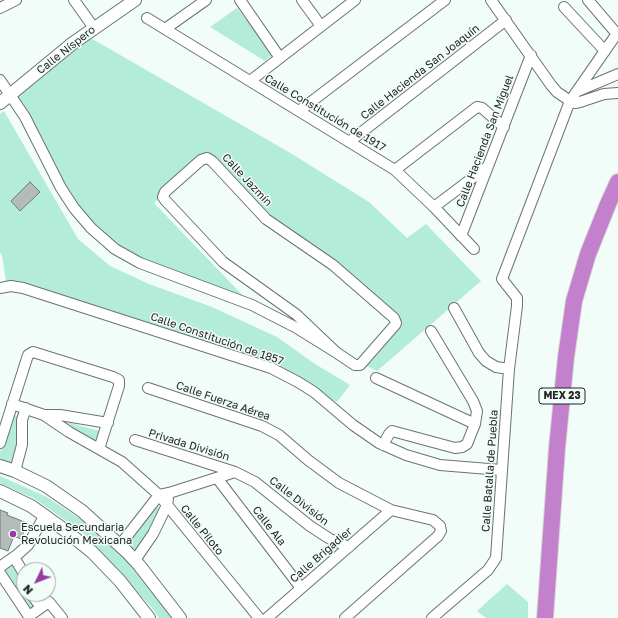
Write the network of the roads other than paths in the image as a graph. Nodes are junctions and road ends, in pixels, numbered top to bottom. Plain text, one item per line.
1 (16, 0) edge
2 (74, 0) edge
3 (134, 0) edge
4 (206, 0) edge
5 (240, 0) edge
6 (302, 0) edge
7 (355, 0) edge
8 (445, 0) edge
9 (491, 0) edge
10 (588, 0) edge
11 (564, 7) dead end
12 (0, 8) edge
13 (147, 18) dead end
14 (506, 20) junction
15 (321, 26) junction
16 (94, 28) junction
17 (165, 29) junction
18 (617, 33) edge
19 (605, 51) junction
20 (531, 55) junction
21 (280, 58) junction
22 (618, 74) edge
23 (0, 80) edge
24 (250, 82) junction
25 (578, 91) junction
26 (618, 93) edge
27 (10, 95) junction
28 (570, 101) junction
29 (0, 103) edge
30 (299, 111) junction
31 (504, 127) junction
32 (349, 142) junction
33 (487, 167) junction
34 (395, 170) junction
35 (618, 182) edge
36 (434, 207) junction
37 (461, 236) junction
38 (474, 249) dead end
39 (0, 288) edge
40 (454, 308) dead end
41 (431, 331) dead end
42 (337, 353) junction
43 (509, 369) junction
44 (376, 378) dead end
45 (148, 388) dead end
46 (12, 404) junction
47 (26, 408) junction
48 (44, 415) junction
49 (108, 423) junction
50 (475, 424) junction
51 (135, 440) dead end
52 (0, 442) edge
53 (383, 445) junction
54 (99, 449) junction
55 (0, 466) edge
56 (501, 470) junction
57 (15, 471) junction
58 (236, 472) junction
59 (217, 478) junction
60 (0, 491) edge
61 (164, 494) junction
62 (167, 505) junction
63 (391, 510) junction
64 (45, 515) junction
65 (120, 545) junction
66 (349, 547) junction
67 (14, 557) junction
68 (134, 560) junction
69 (17, 562) edge
70 (0, 567) edge
71 (0, 574) edge
72 (301, 588) junction
73 (38, 602) edge
74 (42, 607) junction
75 (29, 617) edge
76 (62, 618) edge
77 (149, 618) edge
78 (180, 618) edge
79 (259, 618) edge
80 (267, 618) edge
81 (345, 618) edge
82 (432, 618) edge
83 (545, 618) edge

1 - 12 street
2 - 16 street
3 - 16 street, Calle Níspero
4 - 17 street
5 - 21 street
6 - 15 street
7 - 15 street
8 - 30 street
9 - 14 street
10 - 18 street
11 - 19 street
13 - 17 street, Calle Constitución de 1917
14 - 20 street
14 - 32 street, Calle Hacienda San Joaquín
15 - 21 street
16 - 27 street, Calle Níspero
17 - 24 street, Calle Constitución de 1917
18 - 19 street
19 - 25 street
20 - 28 street
20 - 31 street, Calle Hacienda San Miguel
21 - 24 street
22 - 25 street
23 - 27 street, Calle Jazmín
24 - 30 street, Calle Constitución de 1917
25 - 28 street
26 - 28 street
27 - 29 street, Calle Níspero
27 - 42 street, Calle Jazmín
28 - 43 street, Calle Batalla de Puebla
30 - 32 street, Calle Constitución de 1917
31 - 33 street, Calle Hacienda San Miguel
31 - 34 street
32 - 34 street, Calle Constitución de 1917
33 - 36 street
33 - 37 street, Calle Hacienda San Miguel
34 - 36 street, Calle Constitución de 1917
35 - 83 highway, MEX 23
36 - 37 street, Calle Constitución de 1917
37 - 38 street, Calle Constitución de 1917
39 - 53 street, Calle Constitución de 1857
40 - 43 street
41 - 50 street
42 - 42 street, Calle Jazmín
43 - 56 street, Calle Batalla de Puebla
44 - 50 street
45 - 63 street, Calle Fuerza Aérea
46 - 47 street
46 - 49 street
46 - 52 street
47 - 48 street
47 - 57 street
48 - 49 street
48 - 54 street, Calle Piloto
49 - 54 street
50 - 53 street
51 - 58 street, Privada División
53 - 56 street, Calle Constitución de 1857
54 - 61 street, Calle Piloto
55 - 57 street
56 - 82 street, Calle Batalla de Puebla
57 - 65 street
58 - 59 street
58 - 66 street, Calle División
59 - 61 street
59 - 72 street, Calle Ala
60 - 64 street
61 - 62 street, Calle Piloto
61 - 65 street
62 - 68 street
62 - 79 street, Calle Piloto
63 - 66 street, Calle Brigadier
63 - 81 street, Calle Fuerza Aérea
64 - 67 street
64 - 77 street
65 - 68 street
66 - 72 street, Calle Brigadier
67 - 69 street
67 - 70 street
68 - 78 street
71 - 75 street
72 - 80 street, Calle Brigadier
73 - 74 street
74 - 75 street
74 - 76 street

